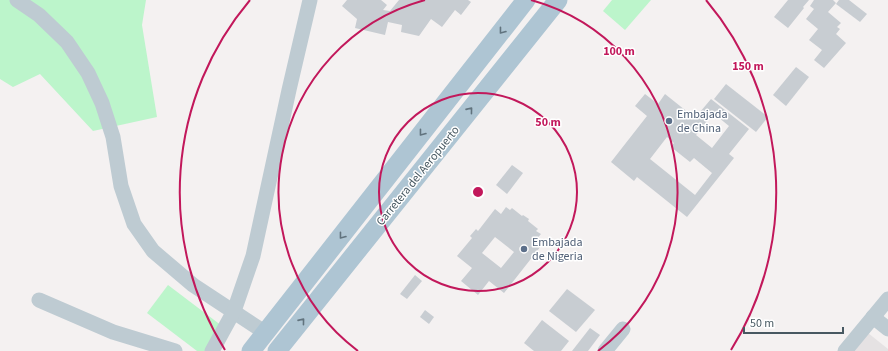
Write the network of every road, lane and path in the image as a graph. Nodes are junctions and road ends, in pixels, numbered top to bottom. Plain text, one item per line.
1 (17, 0) edge
2 (310, 0) edge
3 (526, 0) edge
4 (558, 0) edge
5 (888, 299) edge
6 (39, 300) dead end
7 (234, 311) junction
8 (872, 317) junction
9 (622, 329) dead end
10 (888, 329) edge
11 (266, 333) junction
12 (175, 351) edge
13 (212, 351) edge
14 (251, 351) edge
15 (277, 351) edge
16 (605, 351) edge
17 (845, 351) edge

1 - 7 street
2 - 7 street
3 -> 11 main road, Carretera del Aeropuerto
15 -> 4 main road, Carretera del Aeropuerto
5 - 8 street
6 - 12 street
7 - 11 street
7 - 13 street
8 - 10 street
8 - 17 street
9 - 16 street
11 - 14 main road, Carretera del Aeropuerto

